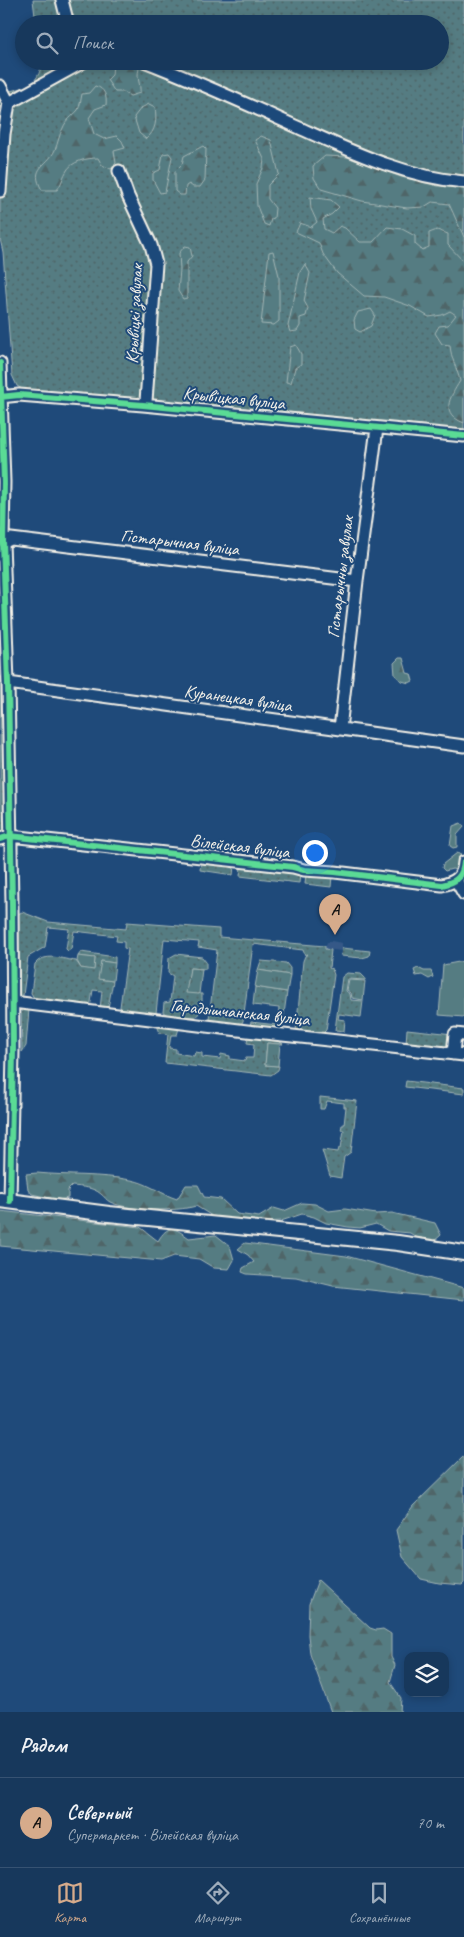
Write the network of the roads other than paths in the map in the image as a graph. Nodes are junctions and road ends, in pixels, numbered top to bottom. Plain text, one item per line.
1 (62, 0) edge
2 (66, 15) edge
3 (66, 70) edge
4 (166, 70) edge
5 (0, 86) edge
6 (9, 103) junction
7 (118, 170) dead end
8 (464, 182) edge
9 (0, 191) edge
10 (0, 363) edge
11 (1, 397) edge
12 (143, 405) junction
13 (376, 428) junction
14 (464, 436) edge
15 (2, 543) edge
16 (356, 581) junction
17 (8, 683) junction
18 (340, 730) junction
19 (464, 746) edge
20 (5, 838) edge
21 (464, 862) edge
22 (456, 880) junction
23 (464, 894) edge
24 (13, 1002) junction
25 (464, 1035) edge
26 (458, 1055) edge
27 (5, 1200) edge
28 (464, 1254) edge

1 - 2 street
3 - 6 street
4 - 8 street
5 - 6 street
6 - 9 street
7 - 12 street, Крывіцкі завулак
10 - 11 street
11 - 12 street, Крывіцкая вуліца
11 - 15 street
12 - 13 street, Крывіцкая вуліца
13 - 14 street, Крывіцкая вуліца
13 - 16 street, Гістарычны завулак
15 - 16 street, Гістарычная вуліца
15 - 17 street
16 - 18 street, Гістарычны завулак
17 - 18 street, Куранецкая вуліца
17 - 20 street
18 - 19 street, Куранецкая вуліца
20 - 22 street, Вілейская вуліца
20 - 24 street
21 - 22 street
22 - 23 street
24 - 26 street, Гарадзішчанская вуліца
24 - 27 street
25 - 26 street
27 - 28 main road

